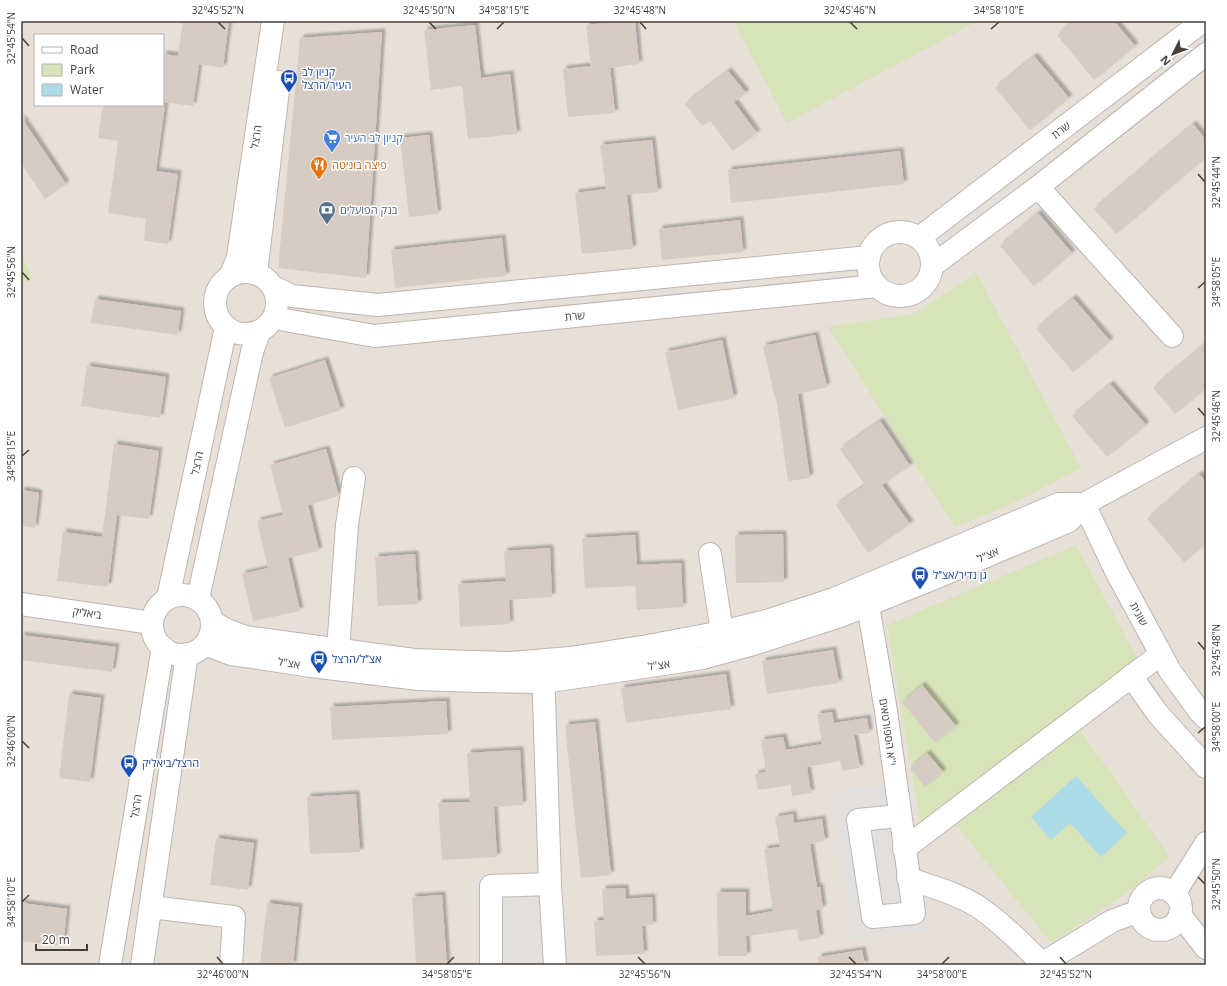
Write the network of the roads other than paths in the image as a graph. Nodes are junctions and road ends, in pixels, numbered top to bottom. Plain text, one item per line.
1 (273, 21) edge
2 (286, 21) edge
3 (1202, 21) edge
4 (1206, 54) edge
5 (1038, 187) junction
6 (919, 238) junction
7 (869, 257) junction
8 (932, 266) junction
9 (256, 273) junction
10 (232, 275) junction
11 (877, 286) junction
12 (273, 287) junction
13 (266, 325) junction
14 (226, 327) junction
15 (1172, 336) dead end
16 (1206, 438) edge
17 (354, 478) dead end
18 (1084, 504) junction
19 (710, 554) dead end
20 (865, 596) junction
21 (168, 598) junction
22 (198, 599) junction
23 (21, 604) edge
24 (212, 622) junction
25 (152, 623) junction
26 (722, 632) junction
27 (163, 647) junction
28 (196, 649) junction
29 (338, 650) junction
30 (1161, 654) junction
31 (542, 660) junction
32 (1131, 676) junction
33 (544, 682) junction
34 (1206, 718) edge
35 (1206, 767) edge
36 (899, 816) junction
37 (1206, 843) edge
38 (904, 849) junction
39 (908, 878) junction
40 (550, 884) junction
41 (1174, 894) junction
42 (150, 907) junction
43 (1139, 911) junction
44 (1180, 915) junction
45 (1206, 948) edge
46 (1041, 964) edge
47 (110, 965) edge
48 (142, 965) edge
49 (231, 965) edge
50 (492, 965) edge
51 (555, 965) edge

1 - 10 street, הרצל
2 - 9 street, הרצל
3 - 6 street, שרת
4 - 5 street
5 - 8 street
5 - 15 street
6 - 7 street
6 - 8 street
7 - 11 street
7 - 12 street
8 - 11 street
9 - 10 street
9 - 12 street
10 - 14 street
11 - 13 street, שרת
12 - 13 street
13 - 14 street
13 - 22 street
14 - 21 street, הרצל
16 - 18 street, אצ"ל
17 - 29 street
18 - 20 street, אצ"ל
18 - 30 street, שונית
19 - 26 street
20 - 26 street, אצ"ל
20 - 33 street, אצ"ל
20 - 36 street, י''א הספורטאים
21 - 22 street
21 - 25 street
22 - 24 street
23 - 25 street, ביאליק
24 - 28 street
24 - 29 street, אצ"ל
25 - 27 street
26 - 31 street, אצ"ל
27 - 28 street
27 - 47 street, הרצל
28 - 33 street, אצ"ל
28 - 42 street
29 - 31 street, אצ"ל
30 - 32 street
30 - 34 street, שונית
31 - 33 street
32 - 35 street
32 - 38 street
33 - 40 street
36 - 38 street, י''א הספורטאים
36 - 39 street, י''א הספורטאים
37 - 41 street
38 - 39 street, י''א הספורטאים
39 - 46 street
40 - 50 street
40 - 51 street
41 - 43 street
41 - 44 street
42 - 48 street
42 - 49 street
43 - 44 street
43 - 46 street
44 - 45 street

